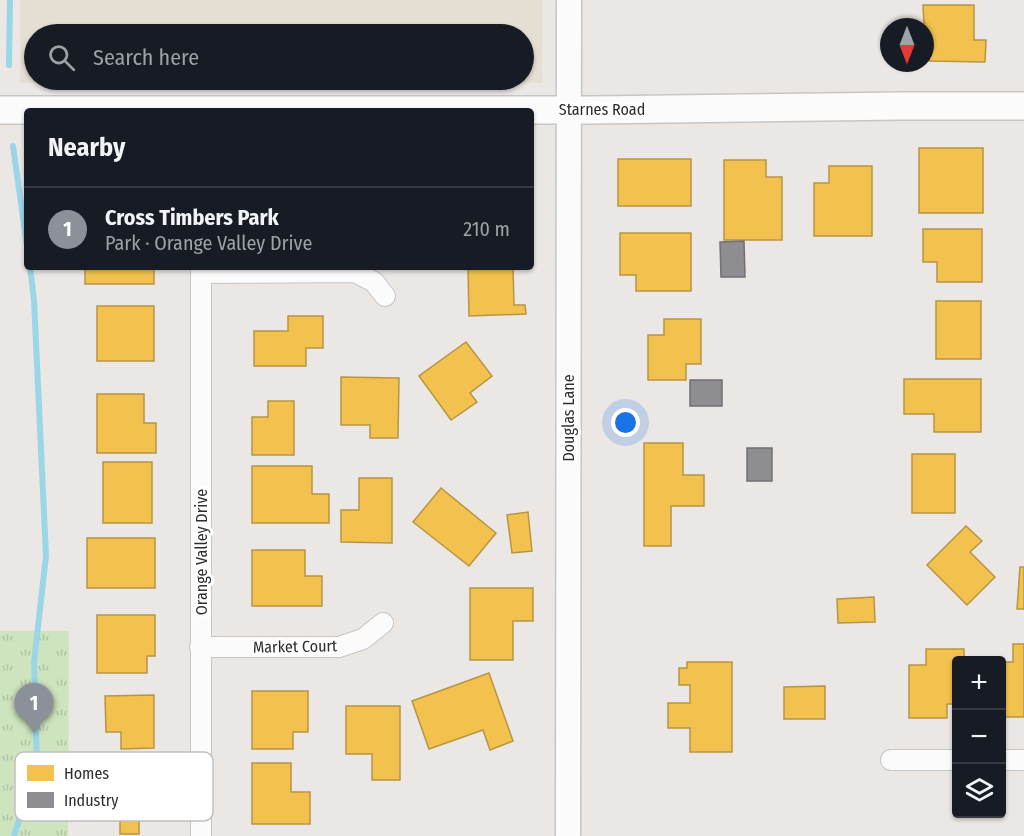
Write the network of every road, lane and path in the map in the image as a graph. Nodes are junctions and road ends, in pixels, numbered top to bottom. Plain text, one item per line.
1 (569, 0) edge
2 (1024, 106) edge
3 (0, 110) edge
4 (24, 110) edge
5 (534, 110) edge
6 (569, 110) junction
7 (201, 270) edge
8 (385, 296) dead end
9 (383, 623) dead end
10 (200, 647) junction
11 (201, 752) edge
12 (891, 760) dead end
13 (952, 760) edge
14 (1006, 760) edge
15 (1024, 760) edge
16 (201, 821) edge
17 (201, 836) edge
18 (568, 836) edge

1 - 6 street, Douglas Lane
2 - 6 main road, Starnes Road
3 - 4 main road, Starnes Road
5 - 6 main road, Starnes Road
6 - 18 street, Douglas Lane
7 - 8 street
7 - 10 street, Orange Valley Drive
9 - 10 street, Market Court
10 - 11 street, Orange Valley Drive
12 - 13 street
14 - 15 street
16 - 17 street, Orange Valley Drive

